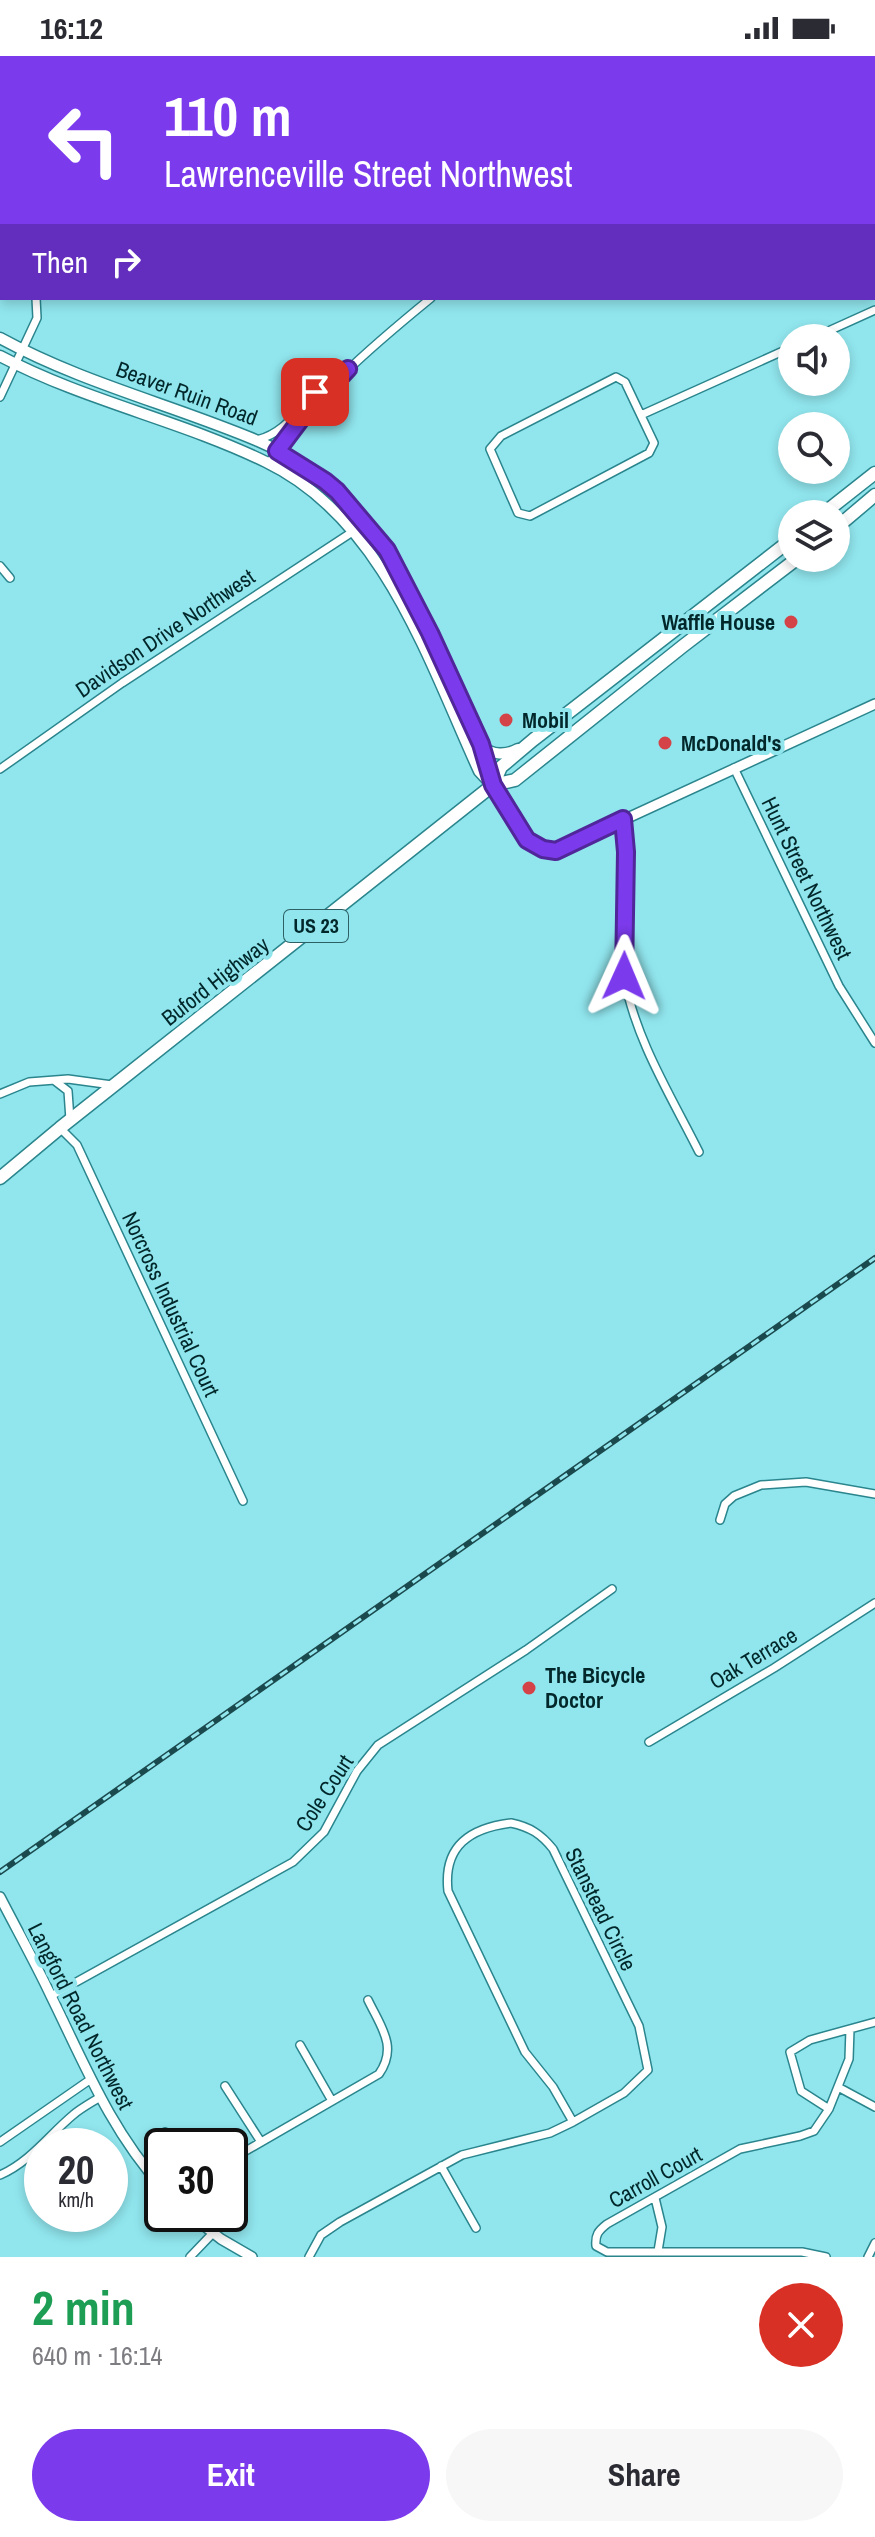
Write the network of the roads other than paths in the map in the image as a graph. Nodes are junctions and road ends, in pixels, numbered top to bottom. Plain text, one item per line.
1 (36, 300) edge
2 (429, 300) edge
3 (875, 310) edge
4 (844, 324) edge
5 (0, 338) edge
6 (22, 350) junction
7 (778, 353) edge
8 (0, 356) edge
9 (15, 364) junction
10 (348, 369) junction
11 (0, 397) edge
12 (641, 415) junction
13 (256, 440) junction
14 (277, 451) junction
15 (269, 463) junction
16 (875, 473) edge
17 (875, 495) edge
18 (841, 500) edge
19 (850, 516) edge
20 (366, 523) junction
21 (353, 532) junction
22 (778, 550) edge
23 (0, 566) edge
24 (780, 572) edge
25 (10, 578) dead end
26 (692, 616) junction
27 (703, 630) junction
28 (875, 704) edge
29 (533, 740) junction
30 (481, 744) junction
31 (734, 768) junction
32 (0, 769) edge
33 (493, 785) junction
34 (623, 819) junction
35 (875, 1043) edge
36 (53, 1080) junction
37 (114, 1086) junction
38 (0, 1094) edge
39 (65, 1124) junction
40 (699, 1152) dead end
41 (0, 1178) edge
42 (875, 1494) edge
43 (243, 1501) dead end
44 (720, 1520) dead end
45 (612, 1589) dead end
46 (875, 1603) edge
47 (649, 1742) dead end
48 (0, 1897) edge
49 (51, 1996) junction
50 (368, 2000) dead end
51 (875, 2022) edge
52 (850, 2029) junction
53 (300, 2045) dead end
54 (91, 2079) junction
55 (225, 2086) dead end
56 (838, 2087) junction
57 (100, 2097) junction
58 (332, 2101) junction
59 (875, 2107) edge
60 (829, 2109) junction
61 (573, 2122) junction
62 (0, 2142) edge
63 (261, 2142) junction
64 (248, 2150) edge
65 (441, 2166) junction
66 (144, 2168) edge
67 (0, 2175) edge
68 (655, 2198) junction
69 (476, 2228) dead end
70 (210, 2232) edge
71 (212, 2234) junction
72 (875, 2243) edge
73 (658, 2251) junction
74 (190, 2257) edge
75 (252, 2257) edge
76 (309, 2257) edge
77 (826, 2257) edge
78 (868, 2257) edge

1 - 6 street
2 - 10 street
3 - 4 street
5 - 6 main road, Beaver Ruin Road
6 - 9 street
6 - 13 main road, Beaver Ruin Road
7 - 12 street
8 - 9 main road, Beaver Ruin Road
9 - 11 street
9 - 15 main road, Beaver Ruin Road
10 - 13 street
10 - 14 street
12 - 12 street
13 - 14 main road, Beaver Ruin Road
14 - 15 street
14 - 20 main road, Beaver Ruin Road
15 - 21 main road, Beaver Ruin Road
16 - 18 main road
17 - 19 main road
20 - 21 street, Davidson Drive Northwest
20 - 30 main road, Beaver Ruin Road
21 - 32 street, Davidson Drive Northwest
21 - 33 main road, Beaver Ruin Road
22 - 26 main road, Buford Highway / US 23
23 - 25 street
24 - 27 main road, Buford Highway / US 23
26 - 27 main road
26 - 29 main road, Buford Highway / US 23
27 - 33 main road, Buford Highway / US 23
28 - 31 street
29 - 30 main road
29 - 33 main road, Buford Highway / US 23
30 - 33 main road, Beaver Ruin Road
31 - 34 street
31 - 35 street, Hunt Street Northwest
33 - 34 street
33 - 37 main road, Buford Highway / US 23
34 - 40 street
36 - 37 street
36 - 38 street
36 - 39 street
37 - 39 main road, Buford Highway / US 23
39 - 41 main road, Buford Highway / US 23
39 - 43 street, Norcross Industrial Court
42 - 44 street
45 - 49 street, Cole Court
46 - 47 street, Oak Terrace
48 - 49 street, Langford Road Northwest
49 - 54 street, Langford Road Northwest
50 - 58 street
51 - 52 street
52 - 56 street, Carroll Court
52 - 60 street
53 - 58 street
54 - 57 street, Langford Road Northwest
54 - 62 street
55 - 63 street
56 - 59 street
56 - 60 street, Carroll Court
57 - 66 street, Langford Road Northwest
57 - 67 street
58 - 63 street
60 - 68 street, Carroll Court
61 - 61 street, Stanstead Circle
61 - 65 street, Stanstead Circle
63 - 64 street
65 - 69 street
65 - 76 street, Stanstead Circle
68 - 73 street
68 - 73 street, Carroll Court
70 - 71 street
71 - 74 street
71 - 75 street
72 - 78 street
73 - 77 street, Carroll Court

